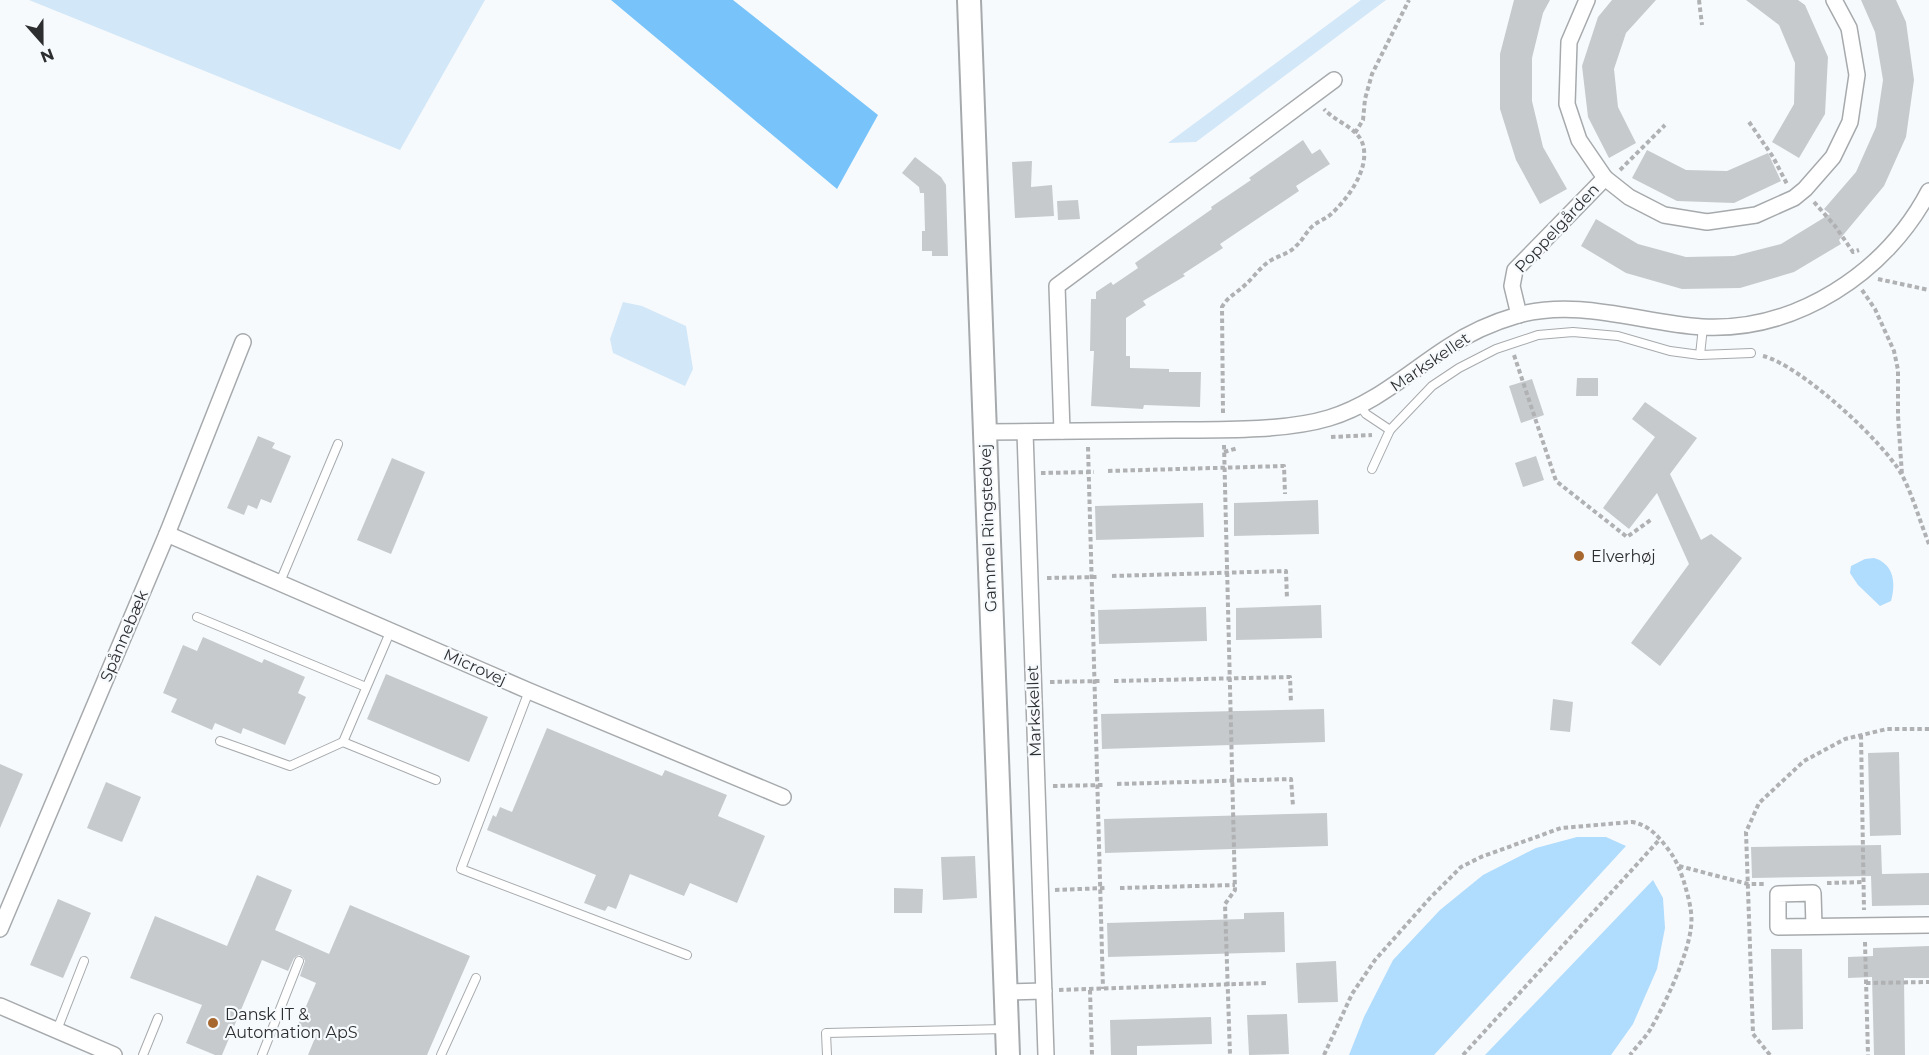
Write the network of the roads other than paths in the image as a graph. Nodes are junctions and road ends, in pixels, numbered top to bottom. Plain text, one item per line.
1 (969, 0) edge
2 (1587, 0) edge
3 (1834, 0) edge
4 (1334, 80) dead end
5 (1607, 179) junction
6 (1929, 191) edge
7 (1519, 315) junction
8 (1703, 327) junction
9 (243, 342) dead end
10 (1751, 353) road end
11 (1700, 355) junction
12 (1360, 406) junction
13 (1390, 430) junction
14 (1062, 431) junction
15 (984, 432) junction
16 (1025, 432) junction
17 (338, 444) dead end
18 (1372, 469) dead end
19 (167, 534) junction
20 (280, 582) junction
21 (197, 616) dead end
22 (391, 630) junction
23 (366, 687) junction
24 (529, 691) junction
25 (220, 741) dead end
26 (343, 742) junction
27 (436, 780) dead end
28 (783, 797) dead end
29 (1929, 925) edge
30 (1814, 926) dead end
31 (0, 929) edge
32 (687, 955) dead end
33 (84, 961) dead end
34 (299, 962) dead end
35 (476, 978) dead end
36 (1044, 991) junction
37 (1005, 992) junction
38 (0, 1006) edge
39 (158, 1018) dead end
40 (1006, 1029) junction
41 (57, 1030) junction
42 (114, 1055) edge
43 (143, 1055) edge
44 (262, 1055) edge
45 (441, 1055) edge
46 (827, 1055) edge
47 (1008, 1055) edge
48 (1046, 1055) edge

1 - 15 street, Gammel Ringstedvej
2 - 5 street, Poppelgården
3 - 5 street, Poppelgården
4 - 14 street
5 - 7 street, Poppelgården
6 - 8 street, Markskellet
7 - 8 street, Markskellet
7 - 12 street, Markskellet
8 - 11 lane
9 - 19 street, Spånnebæk
10 - 11 lane
11 - 13 lane
12 - 13 lane
12 - 14 street, Markskellet
13 - 18 lane
14 - 16 street, Markskellet
15 - 16 street, Markskellet
15 - 37 street, Gammel Ringstedvej
16 - 36 street, Markskellet
17 - 20 lane
19 - 20 street, Microvej
19 - 31 street, Spånnebæk
20 - 22 street, Microvej
21 - 23 lane
22 - 23 lane
22 - 24 street, Microvej
23 - 26 lane
24 - 28 street, Microvej
24 - 32 lane
25 - 26 lane
26 - 27 lane
29 - 30 street
33 - 41 lane
34 - 44 lane
35 - 45 lane
36 - 37 street
36 - 48 street, Markskellet
37 - 40 street, Gammel Ringstedvej
38 - 41 street
39 - 43 lane
40 - 46 lane
40 - 47 street, Gammel Ringstedvej
41 - 42 street

